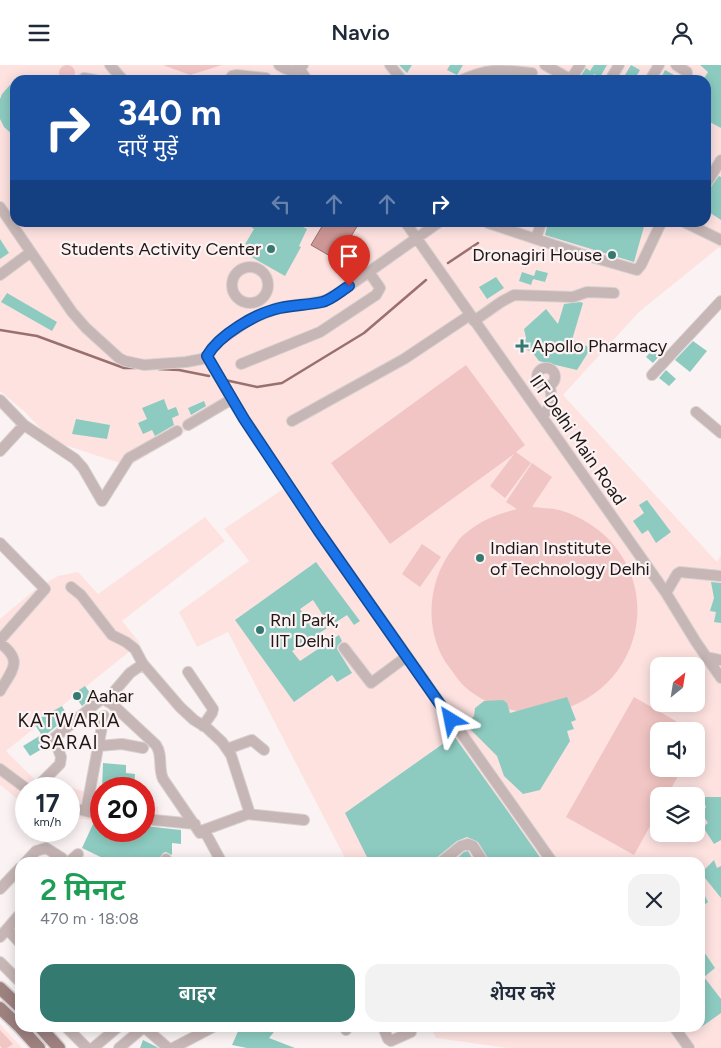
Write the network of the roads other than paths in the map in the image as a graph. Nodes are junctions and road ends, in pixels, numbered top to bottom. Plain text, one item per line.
1 (110, 65) edge
2 (278, 65) edge
3 (390, 65) edge
4 (545, 65) edge
5 (676, 65) edge
6 (301, 67) edge
7 (533, 73) edge
8 (119, 75) edge
9 (269, 75) edge
10 (398, 75) edge
11 (474, 75) edge
12 (562, 75) edge
13 (687, 75) edge
14 (721, 160) edge
15 (711, 176) edge
16 (0, 207) edge
17 (4, 221) edge
18 (409, 227) edge
19 (432, 227) edge
20 (500, 227) edge
21 (540, 227) edge
22 (659, 227) edge
23 (694, 227) edge
24 (417, 238) junction
25 (536, 239) junction
26 (721, 240) edge
27 (31, 252) junction
28 (369, 272) junction
29 (0, 275) edge
30 (614, 293) dead end
31 (721, 301) edge
32 (248, 303) dead end
33 (256, 317) junction
34 (472, 318) junction
35 (207, 356) junction
36 (241, 364) dead end
37 (652, 375) dead end
38 (550, 385) dead end
39 (232, 399) junction
40 (0, 400) edge
41 (696, 412) dead end
42 (543, 417) junction
43 (292, 421) dead end
44 (24, 425) junction
45 (188, 425) dead end
46 (177, 431) dead end
47 (721, 433) edge
48 (0, 451) edge
49 (0, 543) edge
50 (721, 576) edge
51 (72, 587) dead end
52 (666, 593) junction
53 (0, 641) edge
54 (344, 648) dead end
55 (406, 657) junction
56 (706, 657) junction
57 (721, 660) edge
58 (142, 664) junction
59 (188, 672) dead end
60 (721, 678) edge
61 (0, 691) edge
62 (107, 700) junction
63 (104, 716) dead end
64 (203, 726) junction
65 (98, 746) junction
66 (143, 749) dead end
67 (227, 749) junction
68 (264, 749) dead end
69 (0, 769) edge
70 (47, 777) edge
71 (15, 780) edge
72 (80, 810) edge
73 (86, 811) junction
74 (90, 812) edge
75 (247, 814) junction
76 (304, 820) dead end
77 (155, 821) edge
78 (199, 827) junction
79 (78, 854) dead end
80 (30, 857) edge
81 (60, 857) edge
82 (75, 857) edge
83 (218, 857) edge
84 (448, 857) edge
85 (480, 857) edge
86 (548, 857) edge
87 (15, 873) edge
88 (0, 889) edge
89 (15, 919) edge
90 (3, 933) edge
91 (15, 940) edge
92 (0, 962) edge
93 (15, 977) edge
94 (0, 988) edge
95 (15, 1002) edge
96 (0, 1008) edge
97 (15, 1022) edge
98 (25, 1032) edge
99 (45, 1032) edge
100 (71, 1032) edge
101 (112, 1032) edge
102 (138, 1032) edge
103 (150, 1032) edge
104 (203, 1032) edge
105 (385, 1032) edge
106 (411, 1032) edge
107 (678, 1032) edge
108 (39, 1048) edge
109 (59, 1048) edge
110 (87, 1048) edge
111 (93, 1048) edge
112 (119, 1048) edge
113 (168, 1048) edge
114 (173, 1048) edge
115 (689, 1048) edge

1 - 8 street
2 - 6 street
2 - 9 street
3 - 10 street
4 - 12 street
5 - 13 street
7 - 11 street
14 - 15 street
16 - 17 street
17 - 27 street
18 - 24 street, IIT Delhi Main Road
19 - 24 street
20 - 25 street
21 - 25 street
22 - 25 street
23 - 26 street
24 - 28 street
24 - 34 street, IIT Delhi Main Road
27 - 29 street
27 - 35 street
28 - 33 street
28 - 36 street
30 - 34 street
31 - 37 street
32 - 33 street
33 - 35 street
34 - 42 street, IIT Delhi Main Road
34 - 43 street
35 - 39 street
38 - 42 street
39 - 45 street
39 - 55 street
40 - 44 street
41 - 47 street
42 - 52 street, IIT Delhi Main Road
44 - 46 street
44 - 48 street
49 - 53 street
50 - 52 street
51 - 58 street
52 - 56 street, IIT Delhi Main Road
53 - 61 street
54 - 55 street
55 - 86 street
56 - 57 street
56 - 60 street, IIT Delhi Main Road
58 - 62 street
58 - 64 street
59 - 64 street
62 - 70 street
62 - 78 street
63 - 65 street
64 - 67 street
65 - 66 street
65 - 73 street
67 - 68 street
67 - 75 street
69 - 71 street
72 - 73 street
73 - 74 street
75 - 76 street
75 - 78 street
77 - 78 street
78 - 83 street
79 - 82 street
80 - 81 street
84 - 85 street
87 - 88 street
89 - 90 street
90 - 91 street
92 - 93 street
94 - 95 main road
96 - 97 main road
98 - 108 main road
99 - 109 main road
100 - 110 street
101 - 111 street
102 - 112 street
103 - 113 street
104 - 114 street
105 - 106 street
107 - 115 street

